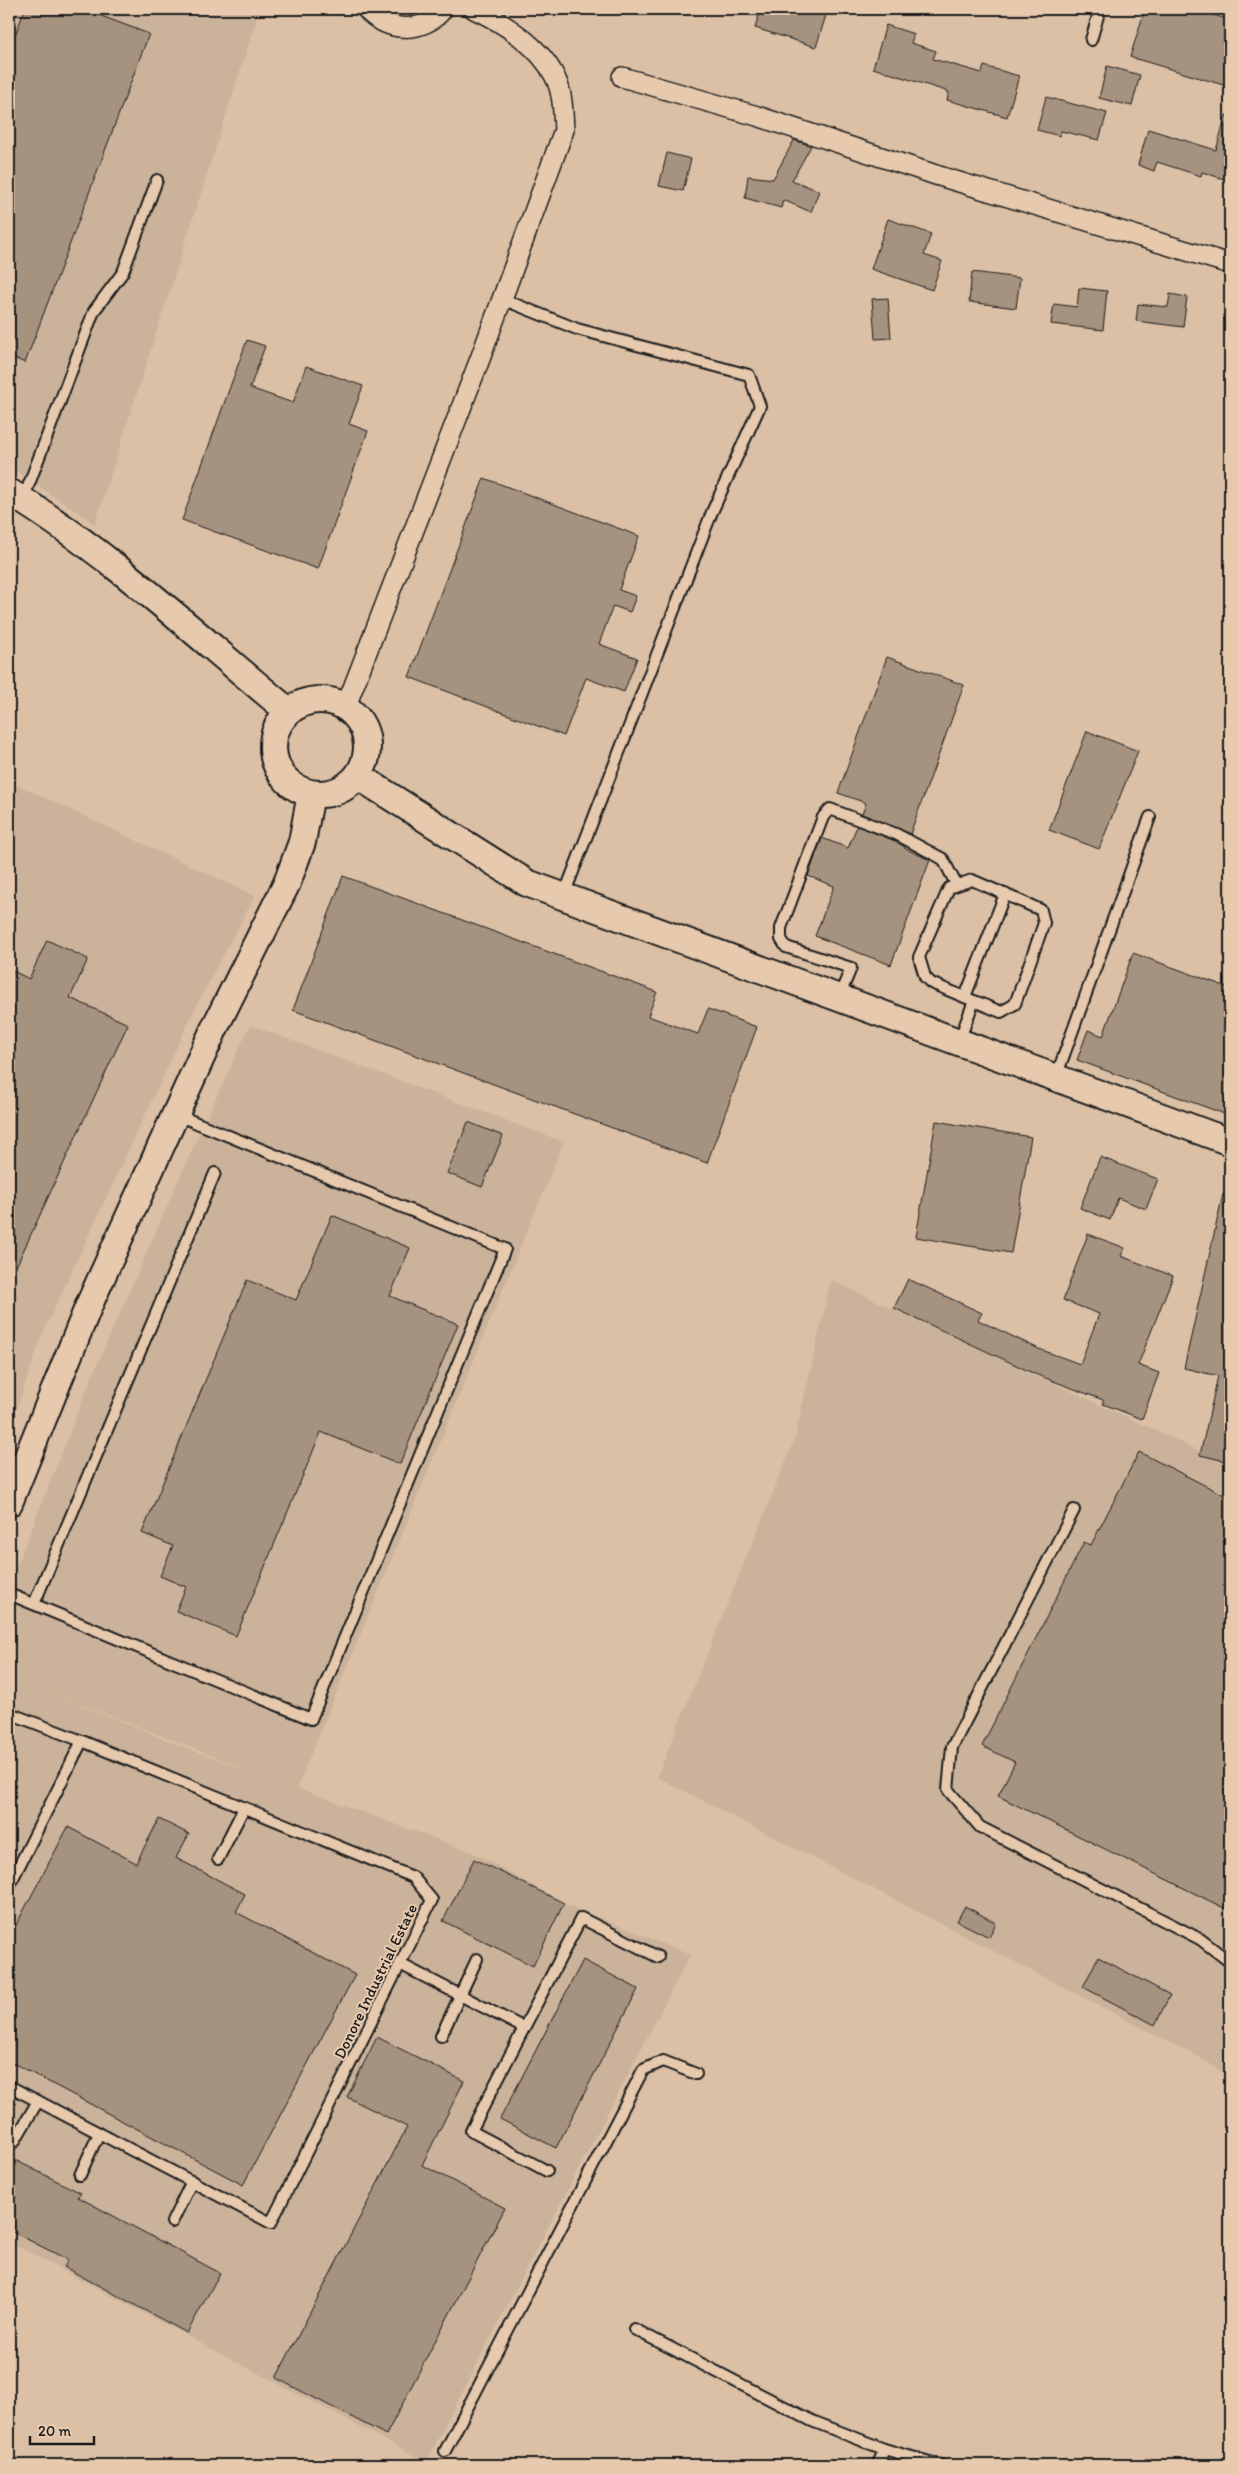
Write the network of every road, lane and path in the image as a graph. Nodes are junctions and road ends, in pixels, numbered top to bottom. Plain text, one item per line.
1 (366, 9) edge
2 (443, 9) edge
3 (474, 9) edge
4 (1100, 9) edge
5 (1091, 40) dead end
6 (622, 77) dead end
7 (157, 180) dead end
8 (1230, 264) edge
9 (502, 299) junction
10 (16, 496) edge
11 (346, 706) junction
12 (288, 711) junction
13 (358, 776) junction
14 (311, 794) junction
15 (1150, 817) dead end
16 (956, 884) junction
17 (1005, 894) junction
18 (564, 896) junction
19 (839, 996) junction
20 (969, 999) junction
21 (959, 1041) junction
22 (1056, 1077) junction
23 (175, 1114) junction
24 (1230, 1142) edge
25 (214, 1173) dead end
26 (9, 1503) edge
27 (1074, 1510) dead end
28 (9, 1594) edge
29 (34, 1604) junction
30 (9, 1713) edge
31 (82, 1741) junction
32 (244, 1808) junction
33 (218, 1859) dead end
34 (9, 1886) edge
35 (658, 1957) dead end
36 (477, 1959) dead end
37 (1230, 1962) edge
38 (400, 1964) junction
39 (460, 1995) junction
40 (524, 2028) junction
41 (440, 2036) dead end
42 (696, 2074) dead end
43 (9, 2086) edge
44 (38, 2101) junction
45 (99, 2133) junction
46 (14, 2142) dead end
47 (547, 2171) dead end
48 (80, 2175) dead end
49 (192, 2181) junction
50 (172, 2222) dead end
51 (634, 2329) dead end
52 (884, 2449) junction
53 (445, 2451) dead end
54 (878, 2465) edge
55 (940, 2465) edge

1 - 2 street
3 - 9 street
4 - 5 lane
6 - 8 street
7 - 10 lane
9 - 11 street
9 - 18 lane
10 - 12 street
11 - 12 street
11 - 13 street
12 - 14 street
13 - 14 street
13 - 18 street
14 - 23 street
15 - 22 lane
16 - 17 lane
16 - 19 lane
16 - 20 lane
17 - 20 lane
17 - 20 lane
18 - 19 street
19 - 21 street
20 - 21 lane
21 - 22 street
22 - 24 street
23 - 26 street
23 - 29 lane
25 - 29 lane
27 - 37 lane
28 - 29 lane
30 - 31 lane, Donore Industrial Estate
31 - 32 lane, Donore Industrial Estate
31 - 34 lane
32 - 33 lane
32 - 38 lane, Donore Industrial Estate
35 - 40 lane
36 - 39 lane
38 - 39 lane
38 - 49 lane, Donore Industrial Estate
39 - 40 lane
39 - 41 lane
40 - 47 lane
42 - 53 lane
43 - 44 lane, Donore Industrial Estate
44 - 45 lane, Donore Industrial Estate
44 - 46 lane
45 - 48 lane
45 - 49 lane, Donore Industrial Estate
49 - 50 lane
51 - 52 lane
52 - 54 lane
52 - 55 lane

